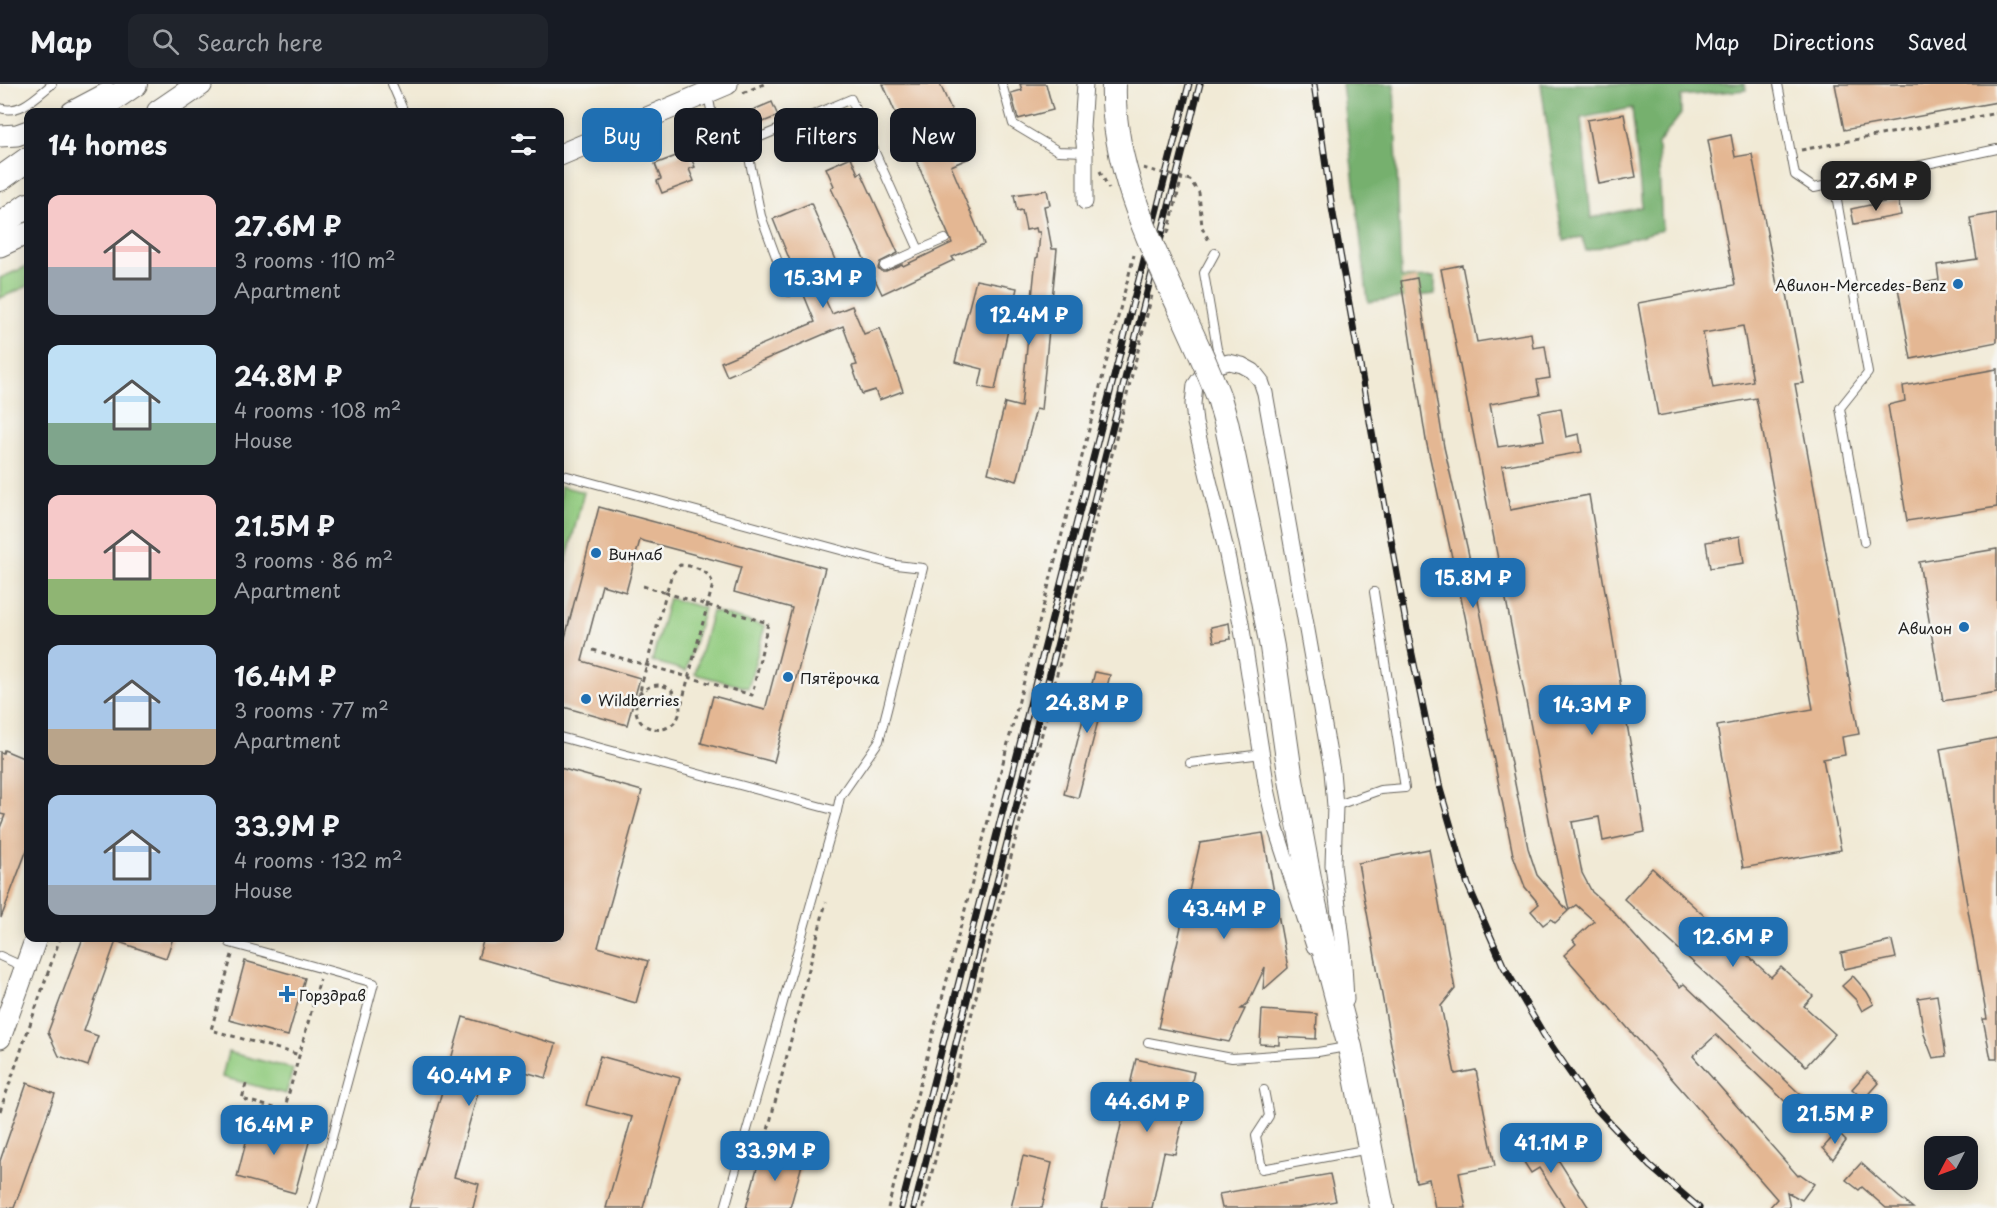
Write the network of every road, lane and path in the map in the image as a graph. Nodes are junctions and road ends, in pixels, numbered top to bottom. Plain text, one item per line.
1 (52, 84) edge
2 (124, 84) edge
3 (135, 84) edge
4 (392, 84) edge
5 (1003, 84) edge
6 (1086, 84) edge
7 (1114, 84) edge
8 (1778, 84) edge
9 (195, 87) edge
10 (717, 88) edge
11 (0, 108) edge
12 (79, 108) edge
13 (100, 108) edge
14 (165, 108) edge
15 (175, 108) edge
16 (402, 108) edge
17 (715, 108) edge
18 (1997, 113) edge
19 (24, 132) edge
20 (762, 135) edge
21 (0, 136) edge
22 (1997, 149) edge
23 (1791, 152) junction
24 (564, 153) edge
25 (1085, 155) junction
26 (24, 162) edge
27 (750, 162) edge
28 (1167, 173) dead end
29 (1182, 177) junction
30 (0, 179) edge
31 (1834, 184) junction
32 (1112, 194) dead end
33 (1084, 202) dead end
34 (24, 208) edge
35 (0, 225) edge
36 (24, 235) edge
37 (1167, 235) dead end
38 (945, 239) dead end
39 (0, 246) edge
40 (1136, 247) dead end
41 (919, 250) junction
42 (1215, 253) joint
43 (884, 266) dead end
44 (789, 292) dead end
45 (1153, 293) dead end
46 (1223, 363) junction
47 (564, 475) edge
48 (1864, 542) dead end
49 (643, 586) dead end
50 (1374, 592) dead end
51 (666, 593) junction
52 (708, 605) junction
53 (593, 650) dead end
54 (646, 665) junction
55 (688, 677) junction
56 (639, 694) junction
57 (680, 710) junction
58 (564, 738) edge
59 (1262, 754) junction
60 (1190, 763) dead end
61 (1335, 806) junction
62 (837, 811) junction
63 (826, 902) dead end
64 (35, 942) edge
65 (59, 942) edge
66 (232, 943) joint
67 (0, 956) edge
68 (25, 968) junction
69 (323, 969) junction
70 (1340, 1010) junction
71 (0, 1038) edge
72 (1148, 1042) dead end
73 (1349, 1042) junction
74 (300, 1055) junction
75 (246, 1084) dead end
76 (1264, 1090) dead end
77 (0, 1111) edge
78 (284, 1111) junction
79 (336, 1125) junction
80 (766, 1138) dead end
81 (1370, 1149) junction
82 (313, 1208) edge
83 (725, 1208) edge
84 (888, 1208) edge
85 (923, 1208) edge
86 (1382, 1208) edge

1 - 11 lane
2 - 12 main road
3 - 13 main road
4 - 16 lane
5 - 25 lane
6 - 25 street
7 - 70 main road, bridge
8 - 23 lane
9 - 14 main road
9 - 15 main road
10 - 17 lane
10 - 24 main road
18 - 23 path
19 - 21 main road
20 - 41 lane
22 - 31 lane
23 - 31 lane
25 - 32 path
25 - 33 street
26 - 30 main road
27 - 44 lane
28 - 29 path
29 - 37 path
29 - 42 path
31 - 48 lane
34 - 35 main road
36 - 39 main road
38 - 41 lane
40 - 84 path
41 - 43 lane
42 - 46 lane
45 - 85 path
46 - 59 street
46 - 61 street
47 - 62 lane
49 - 51 path
50 - 61 lane
51 - 52 path
51 - 52 path
51 - 54 path
52 - 55 path
52 - 55 path
53 - 54 path
54 - 55 path
54 - 56 path
55 - 57 path
56 - 57 path
56 - 57 path
58 - 62 lane
59 - 60 lane
59 - 70 street
61 - 73 street
62 - 83 lane
63 - 80 path
64 - 68 main road
65 - 77 path
66 - 69 lane
66 - 74 path
67 - 68 lane
68 - 71 main road
69 - 74 path
69 - 79 lane
70 - 73 main road
72 - 73 lane
73 - 81 main road
74 - 78 path
75 - 78 path
76 - 81 lane
78 - 79 path
79 - 82 lane
81 - 86 main road

